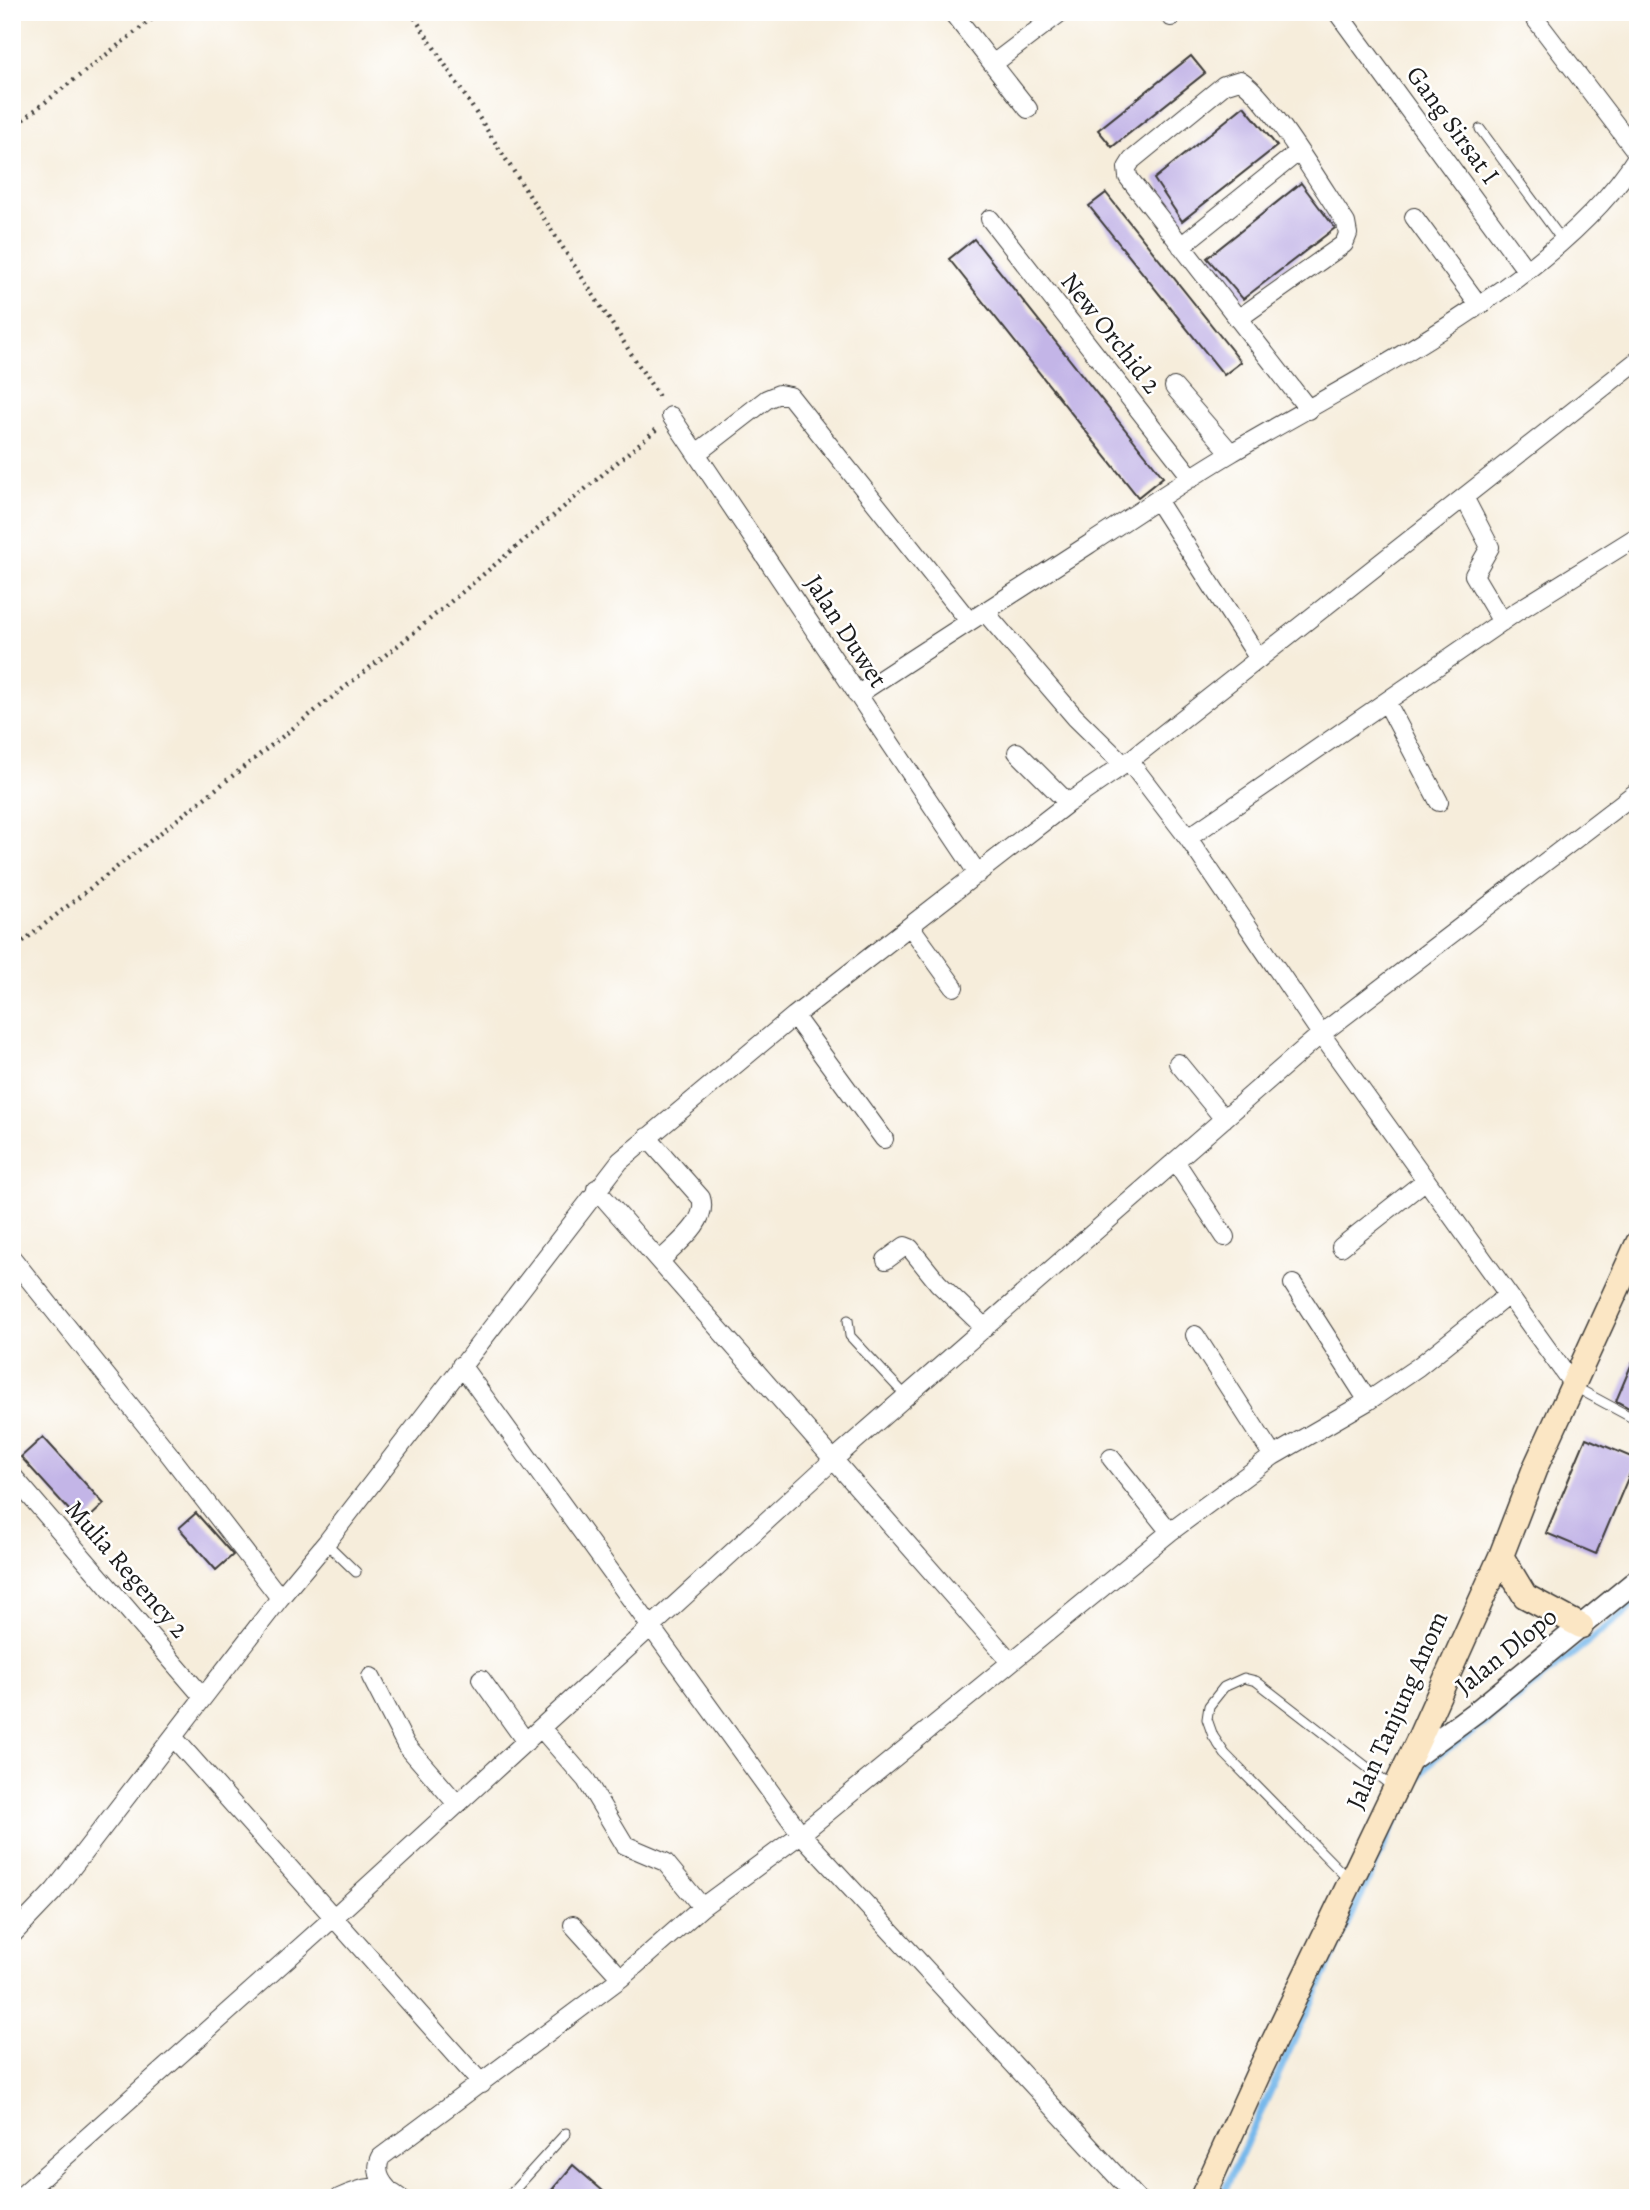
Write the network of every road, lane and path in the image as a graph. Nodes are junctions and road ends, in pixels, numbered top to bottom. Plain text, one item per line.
1 (161, 12) edge
2 (411, 12) edge
3 (953, 12) edge
4 (1061, 12) edge
5 (1337, 12) edge
6 (1530, 12) edge
7 (993, 64) junction
8 (1028, 108) dead end
9 (12, 128) edge
10 (1480, 129) dead end
11 (1298, 152) junction
12 (1638, 154) edge
13 (1414, 217) dead end
14 (990, 219) dead end
15 (1563, 240) junction
16 (1181, 246) junction
17 (1526, 270) junction
18 (1478, 304) junction
19 (1238, 318) junction
20 (1638, 360) edge
21 (1174, 387) dead end
22 (1309, 410) junction
23 (671, 416) junction
24 (697, 453) junction
25 (1231, 453) junction
26 (1192, 478) junction
27 (1464, 497) junction
28 (1157, 500) junction
29 (1638, 536) edge
30 (977, 617) junction
31 (1502, 622) junction
32 (1259, 659) junction
33 (857, 695) junction
34 (1387, 703) junction
35 (1017, 752) dead end
36 (1126, 762) junction
37 (1638, 791) edge
38 (1439, 802) dead end
39 (1068, 803) junction
40 (1188, 838) junction
41 (978, 874) junction
42 (910, 926) junction
43 (12, 950) edge
44 (954, 987) dead end
45 (794, 1016) junction
46 (1321, 1034) junction
47 (1178, 1063) dead end
48 (1224, 1119) junction
49 (647, 1136) junction
50 (884, 1139) dead end
51 (1175, 1161) junction
52 (1426, 1180) junction
53 (596, 1189) junction
54 (1225, 1237) dead end
55 (1638, 1243) edge
56 (1341, 1247) dead end
57 (12, 1258) edge
58 (886, 1260) dead end
59 (660, 1261) junction
60 (1293, 1284) dead end
61 (1508, 1295) junction
62 (848, 1320) dead end
63 (985, 1328) junction
64 (1195, 1335) dead end
65 (461, 1365) junction
66 (1574, 1386) junction
67 (906, 1396) junction
68 (1368, 1401) junction
69 (1638, 1421) edge
70 (1273, 1456) junction
71 (1111, 1458) dead end
72 (832, 1461) junction
73 (12, 1475) edge
74 (1170, 1532) junction
75 (326, 1544) junction
76 (1501, 1556) junction
77 (356, 1572) dead end
78 (1638, 1579) edge
79 (280, 1598) junction
80 (1581, 1626) junction
81 (650, 1628) junction
82 (1010, 1661) junction
83 (371, 1677) dead end
84 (481, 1679) dead end
85 (203, 1698) junction
86 (541, 1728) junction
87 (173, 1737) junction
88 (526, 1742) junction
89 (1408, 1762) junction
90 (1394, 1788) junction
91 (457, 1804) junction
92 (801, 1834) junction
93 (1350, 1881) junction
94 (702, 1907) junction
95 (332, 1919) junction
96 (573, 1925) dead end
97 (12, 1935) edge
98 (621, 1978) junction
99 (482, 2084) junction
100 (566, 2133) dead end
101 (394, 2193) edge
102 (19, 2198) edge
103 (339, 2198) edge
104 (507, 2198) edge
105 (1137, 2198) edge
106 (1202, 2198) edge

1 - 9 path
2 - 23 path
3 - 7 street
4 - 7 street
5 - 17 street, Gang Sirsat I
6 - 12 street
7 - 8 street
10 - 15 lane
11 - 16 street
11 - 16 street
11 - 19 street
12 - 15 street
13 - 18 street
14 - 26 street, New Orchid 2
15 - 17 street
16 - 19 street
17 - 18 street
18 - 22 street
19 - 22 street
20 - 27 street
21 - 25 street
22 - 25 street
23 - 24 street, Jalan Duwet
23 - 43 path
24 - 30 street
24 - 33 street, Jalan Duwet
25 - 26 street
26 - 28 street
27 - 31 street
27 - 32 street
28 - 30 street
28 - 32 street
29 - 31 street
30 - 33 street
30 - 36 street
31 - 34 street
32 - 36 street
33 - 41 street, Jalan Duwet
34 - 38 street
34 - 40 street
35 - 39 street
36 - 39 street
36 - 40 street
37 - 46 street
39 - 41 street
40 - 46 street
41 - 42 street
42 - 44 street
42 - 45 street
45 - 49 street
45 - 50 street
46 - 48 street
46 - 52 street
47 - 48 street
48 - 51 street
49 - 53 street
49 - 59 street
51 - 54 street
51 - 63 street
52 - 56 street
52 - 61 street
53 - 59 street
53 - 65 street
55 - 66 main road, Jalan Tanjung Anom
57 - 79 street
58 - 63 street
59 - 72 street
60 - 68 street
61 - 66 street
61 - 68 street
62 - 67 lane
63 - 67 street
64 - 70 street
65 - 75 street
65 - 81 street
66 - 69 lane
66 - 76 main road, Jalan Tanjung Anom
67 - 72 street
68 - 70 street
70 - 74 street
71 - 74 street
72 - 81 street
72 - 82 street
73 - 85 street, Mulia Regency 2
74 - 82 street
75 - 77 lane
75 - 79 street
76 - 80 main road
76 - 89 main road, Jalan Tanjung Anom
78 - 80 street, Jalan Dlopo
79 - 85 street
80 - 89 street, Jalan Dlopo
81 - 86 street
81 - 92 street
82 - 92 street
83 - 91 street
84 - 88 street
85 - 87 street
86 - 88 street
86 - 94 street
87 - 95 street
87 - 97 street
88 - 91 street
89 - 90 main road, Jalan Tanjung Anom
90 - 93 main road, Jalan Tanjung Anom
90 - 93 lane
91 - 95 street
92 - 94 street
92 - 105 street
93 - 106 main road, Jalan Tanjung Anom
94 - 98 street
95 - 99 street
95 - 102 street
96 - 98 street
98 - 99 street
99 - 101 street
100 - 104 lane
101 - 103 street

